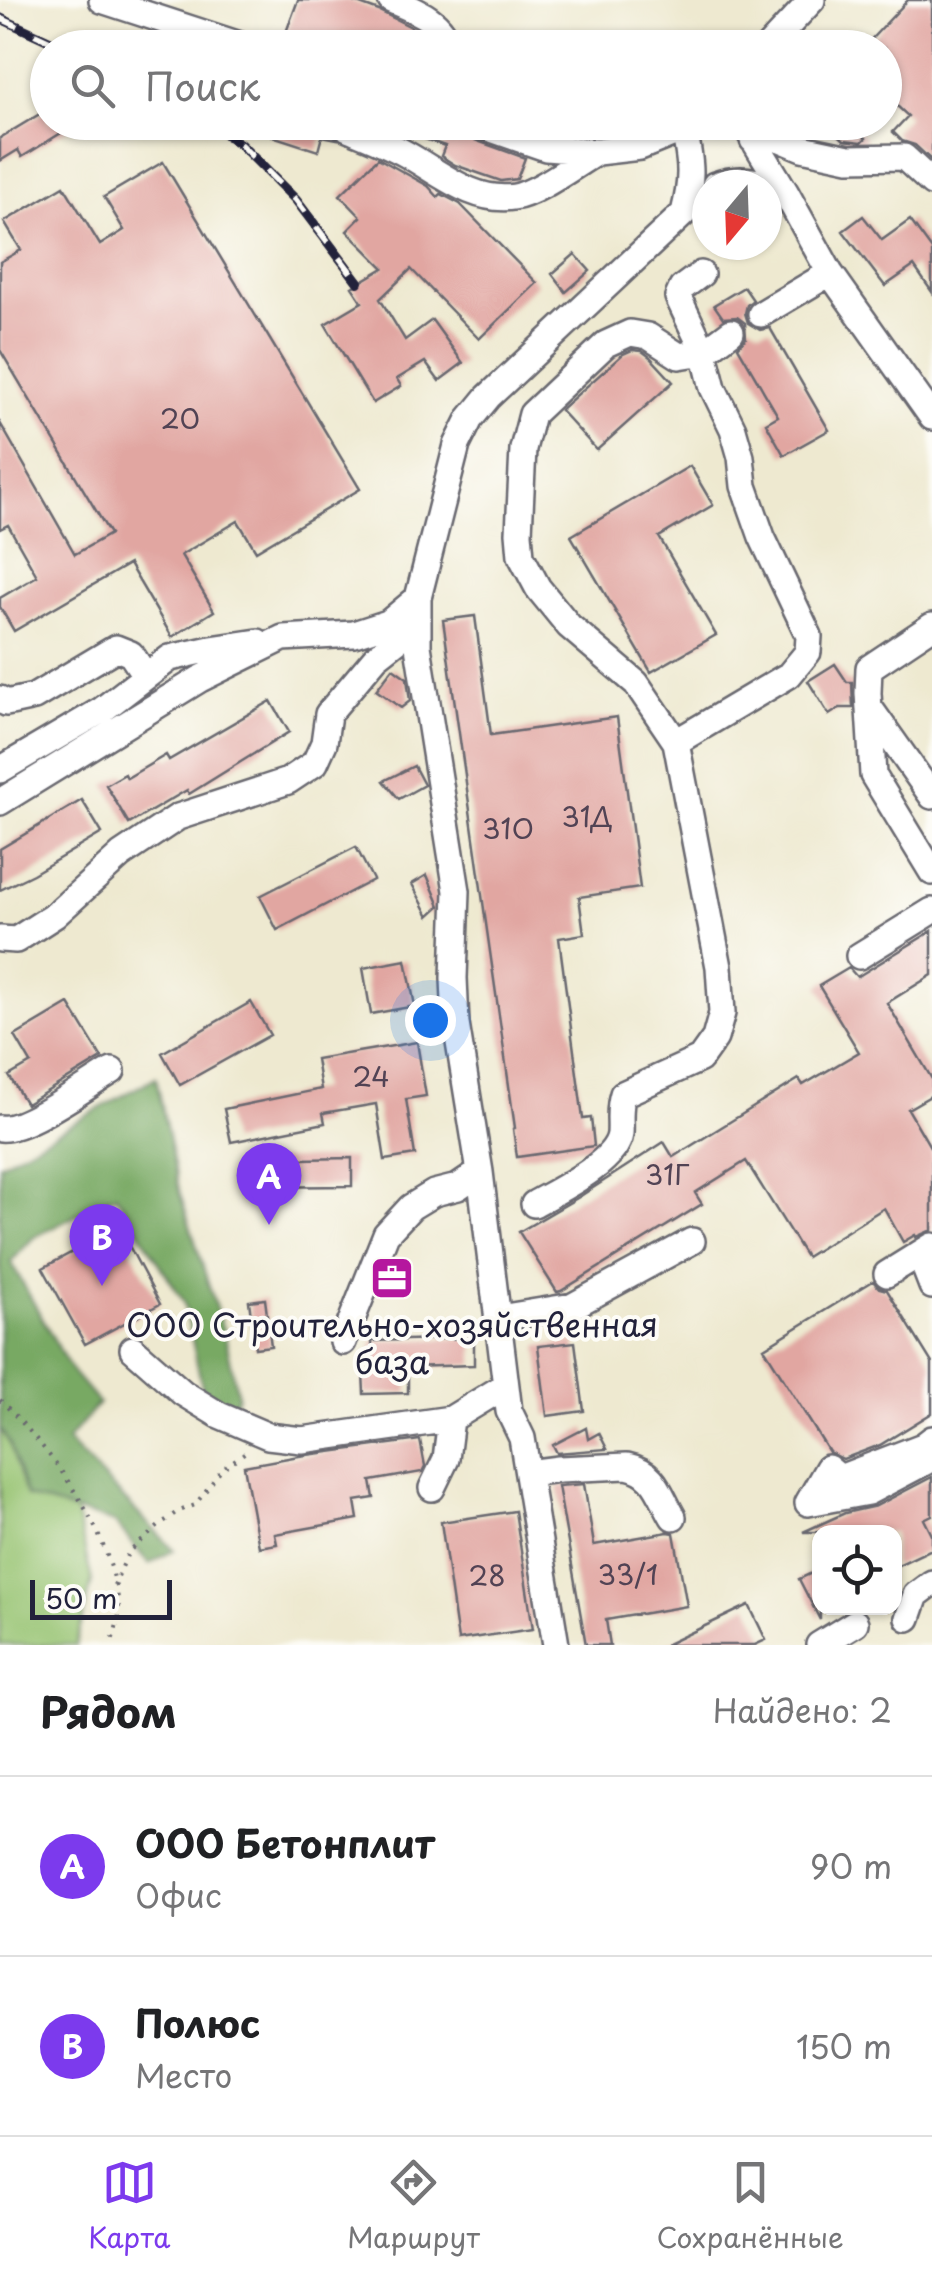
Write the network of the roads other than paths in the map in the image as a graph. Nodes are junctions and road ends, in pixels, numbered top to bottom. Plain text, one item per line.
1 (102, 0) edge
2 (391, 0) edge
3 (812, 0) edge
4 (194, 30) edge
5 (441, 30) edge
6 (784, 30) edge
7 (375, 140) edge
8 (523, 140) edge
9 (656, 140) edge
10 (690, 140) edge
11 (752, 140) edge
12 (783, 140) edge
13 (597, 152) junction
14 (765, 170) edge
15 (932, 183) edge
16 (782, 201) edge
17 (692, 206) edge
18 (684, 213) junction
19 (830, 273) junction
20 (701, 274) dead end
21 (762, 314) dead end
22 (731, 332) dead end
23 (704, 352) junction
24 (932, 416) edge
25 (418, 611) junction
26 (932, 626) edge
27 (283, 638) junction
28 (145, 675) junction
29 (0, 699) edge
30 (868, 707) junction
31 (676, 742) junction
32 (6, 762) edge
33 (932, 796) edge
34 (0, 802) edge
35 (932, 872) edge
36 (932, 911) edge
37 (0, 939) edge
38 (859, 956) dead end
39 (112, 1072) dead end
40 (0, 1128) edge
41 (480, 1172) junction
42 (534, 1204) dead end
43 (692, 1242) dead end
44 (926, 1251) edge
45 (887, 1274) dead end
46 (932, 1286) edge
47 (498, 1318) junction
48 (342, 1342) dead end
49 (134, 1349) dead end
50 (505, 1386) junction
51 (451, 1419) junction
52 (932, 1438) edge
53 (932, 1458) edge
54 (528, 1472) junction
55 (432, 1488) dead end
56 (673, 1517) dead end
57 (932, 1583) edge
58 (908, 1618) dead end
59 (855, 1623) dead end
60 (556, 1645) edge
61 (819, 1645) edge

1 - 4 street
2 - 5 street
3 - 6 street
7 - 13 street
8 - 13 street
9 - 13 street
10 - 18 street
11 - 14 street
12 - 15 street
16 - 19 street
17 - 18 street
18 - 25 street
19 - 21 street
19 - 24 street
20 - 23 street
22 - 23 street
23 - 31 street
23 - 31 street
25 - 27 street
25 - 37 street
25 - 41 street
26 - 30 street
27 - 28 street
27 - 34 street
28 - 29 street
28 - 32 street
30 - 33 street
30 - 35 street
31 - 42 street
36 - 38 street
39 - 40 street
41 - 47 street
41 - 48 street
43 - 47 street
44 - 45 street
44 - 46 street
47 - 50 street
49 - 51 street
50 - 51 street
50 - 54 street
51 - 55 street
52 - 53 street
54 - 56 street
54 - 60 street
57 - 58 street
59 - 61 street

